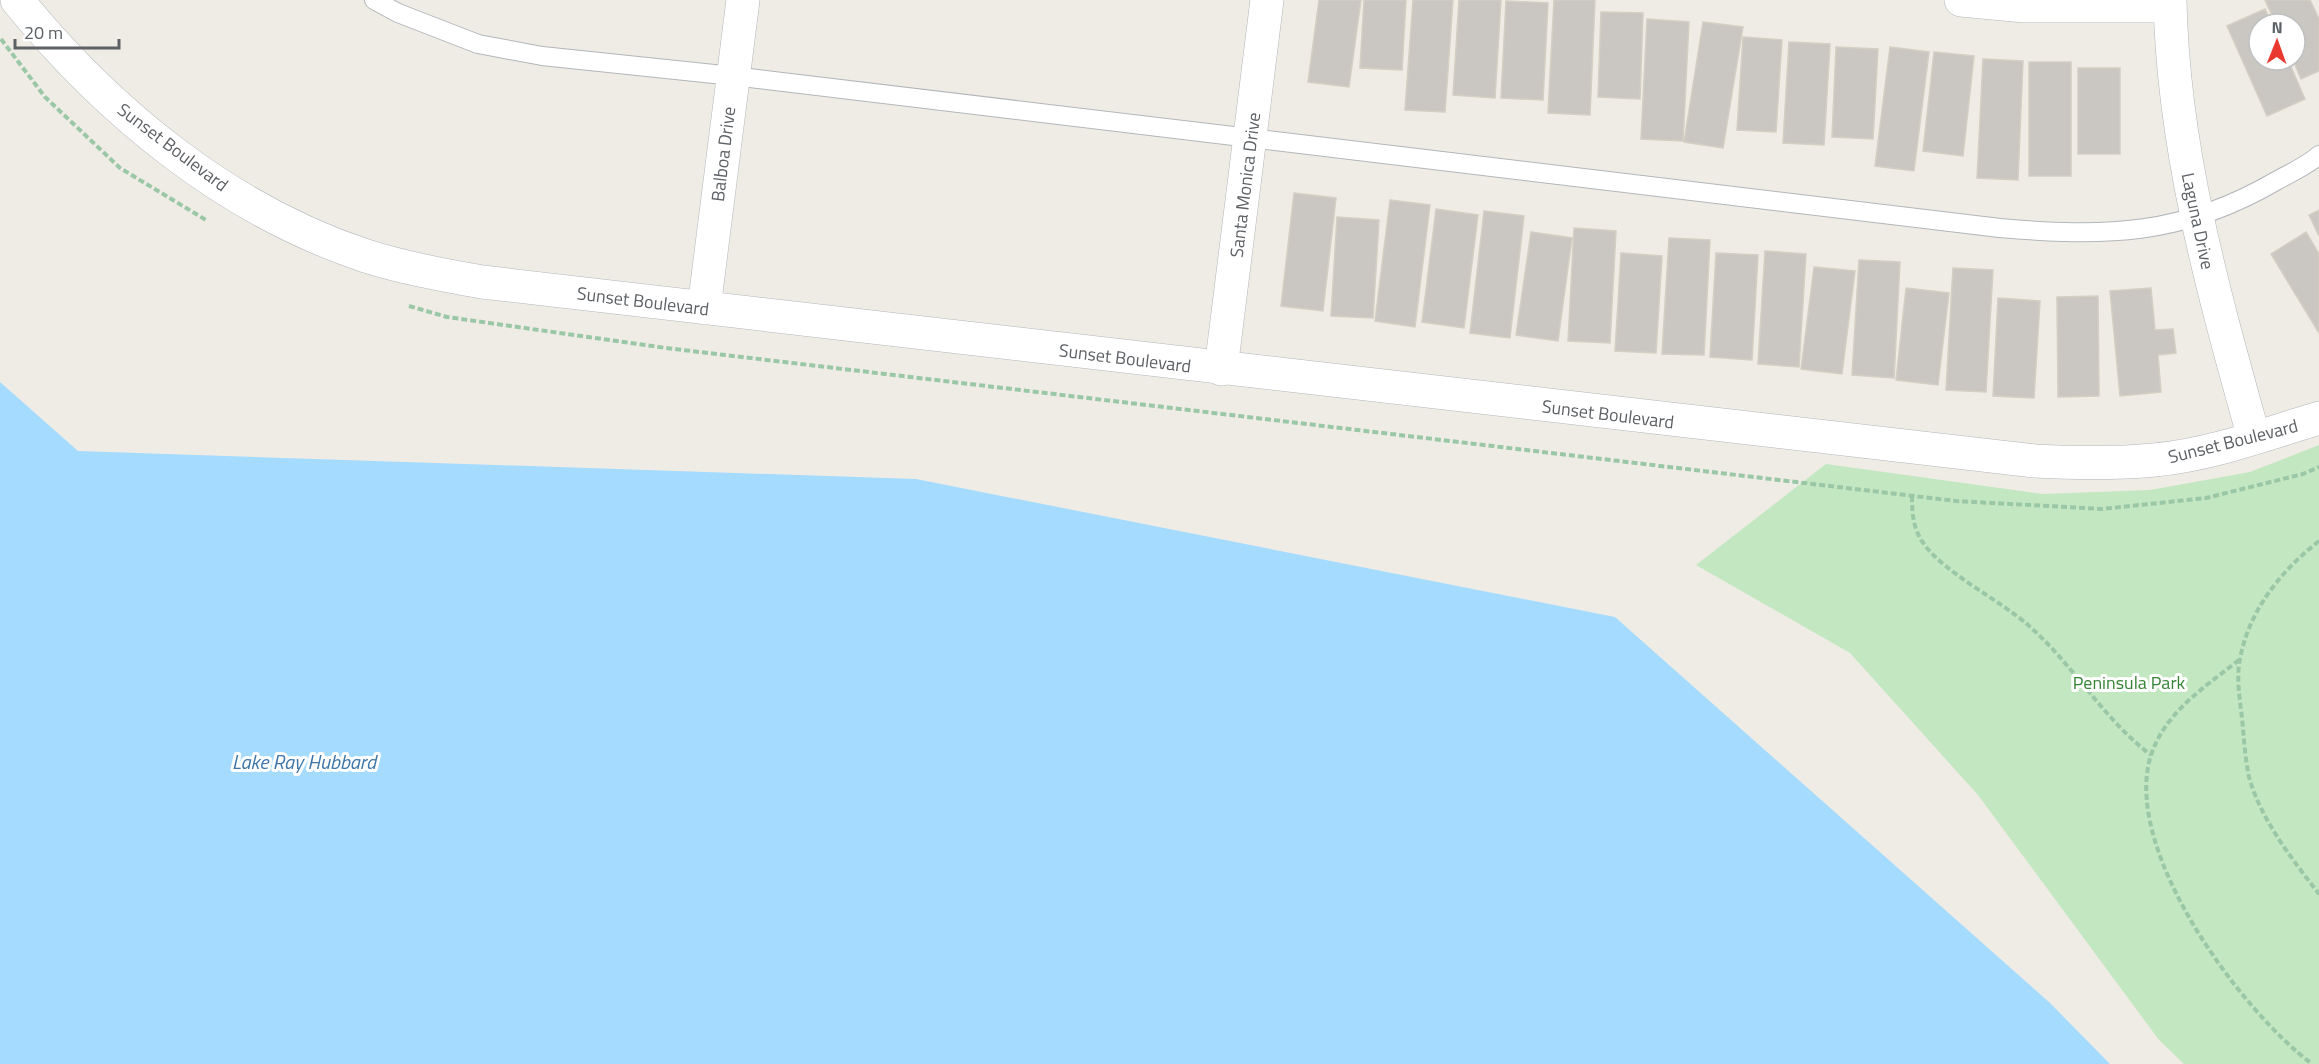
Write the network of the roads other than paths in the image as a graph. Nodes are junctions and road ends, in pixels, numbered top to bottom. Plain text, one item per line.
1 (17, 0) edge
2 (374, 0) edge
3 (743, 0) edge
4 (1267, 0) edge
5 (1961, 0) edge
6 (2170, 3) edge
7 (733, 76) junction
8 (1251, 140) junction
9 (2319, 155) edge
10 (2196, 219) junction
11 (704, 309) junction
12 (1221, 369) junction
13 (2319, 418) edge
14 (2254, 438) junction

1 - 11 street, Sunset Boulevard
2 - 7 lane
3 - 7 street, Balboa Drive
4 - 8 street, Santa Monica Drive
5 - 6 street
6 - 10 street, Laguna Drive
7 - 8 lane
7 - 11 street, Balboa Drive
8 - 10 lane
8 - 12 street, Santa Monica Drive
9 - 10 lane
10 - 14 street, Laguna Drive
11 - 12 street, Sunset Boulevard
12 - 14 street, Sunset Boulevard
13 - 14 street, Sunset Boulevard

